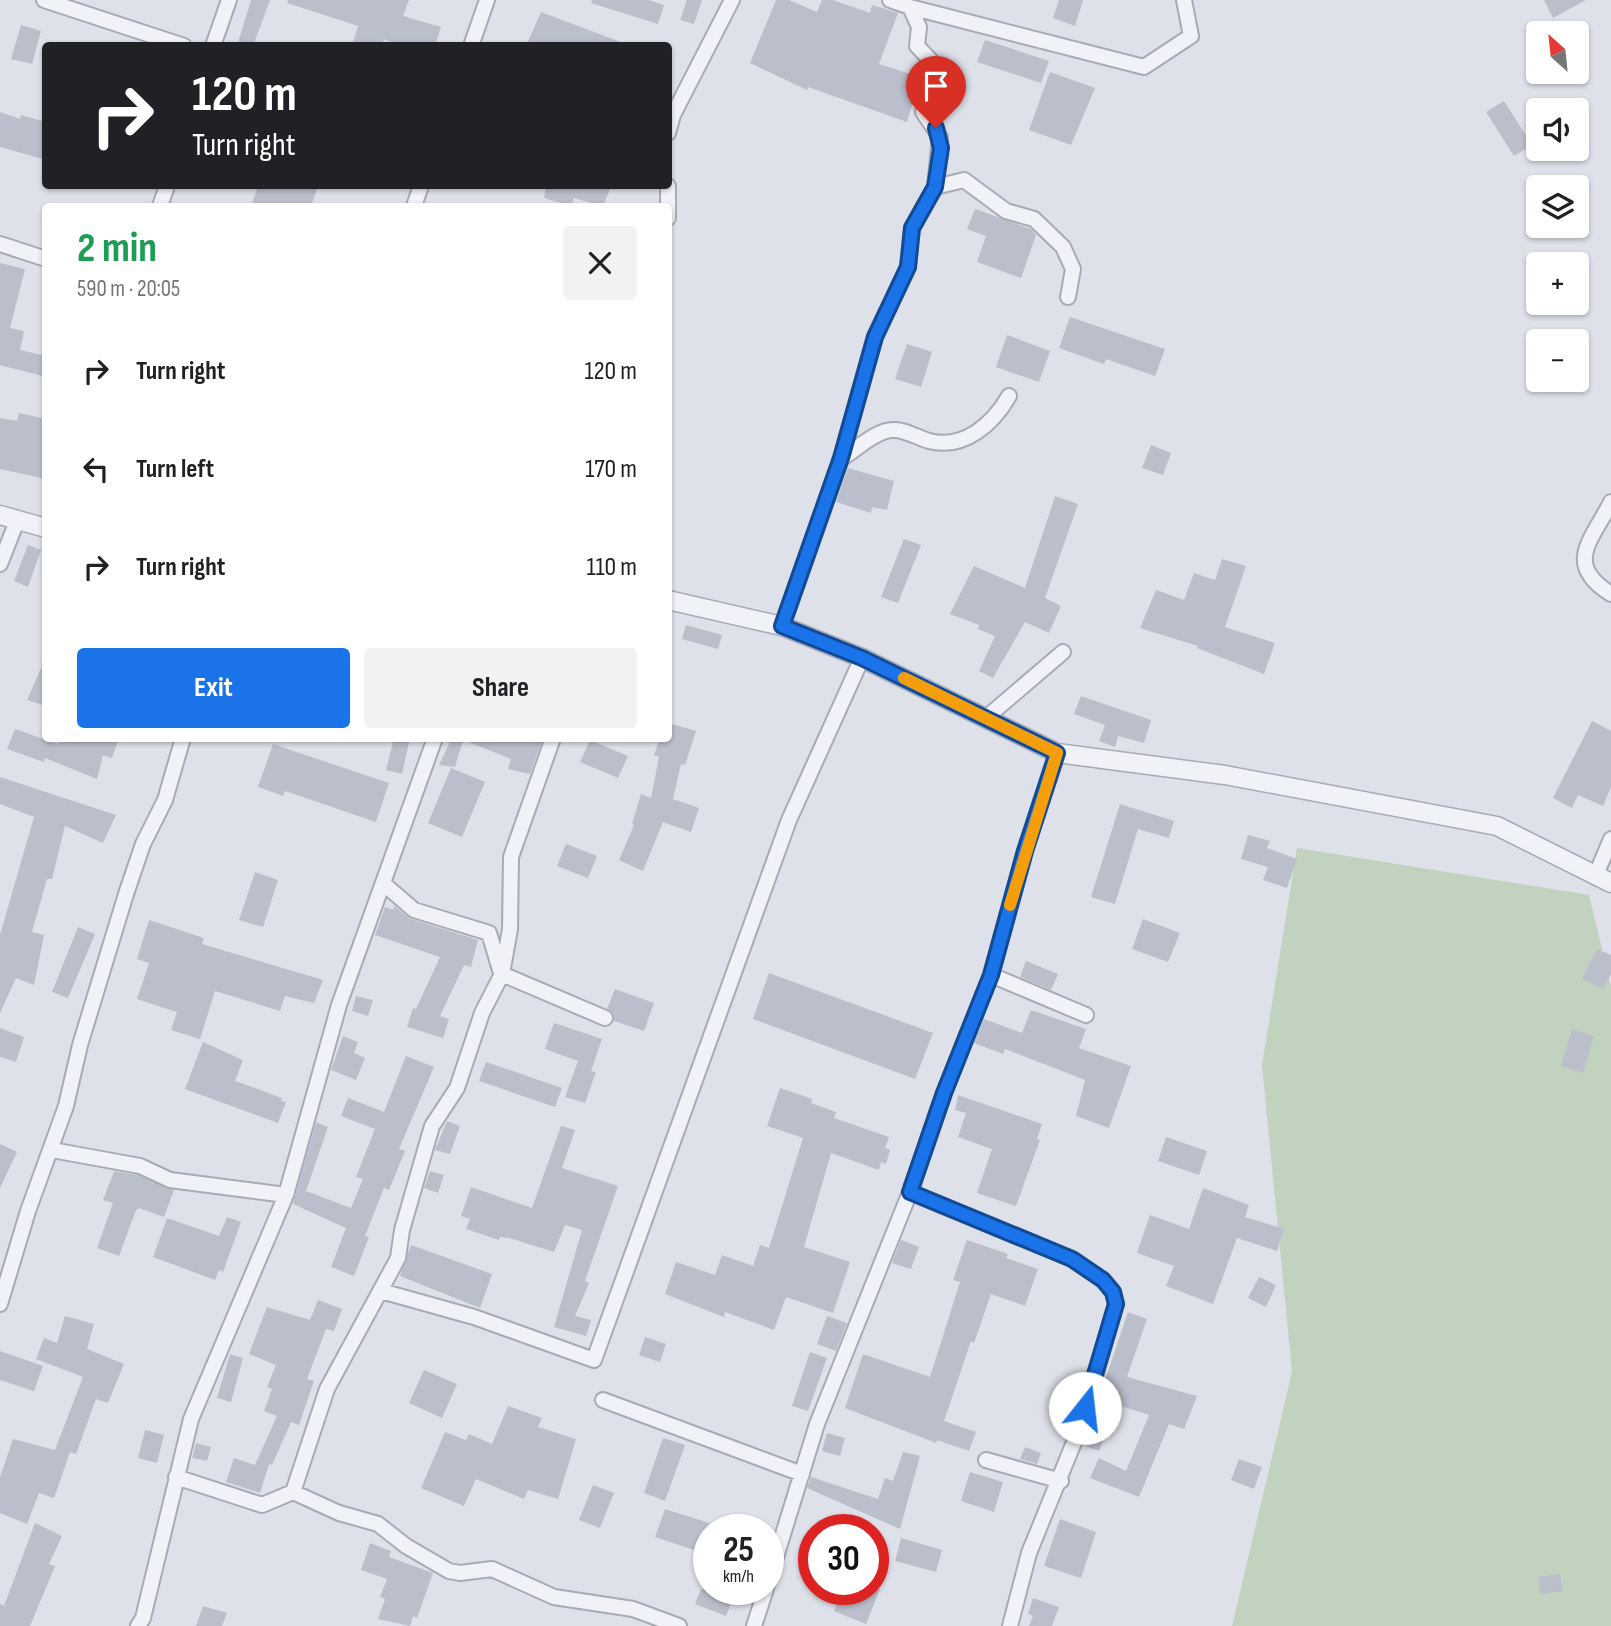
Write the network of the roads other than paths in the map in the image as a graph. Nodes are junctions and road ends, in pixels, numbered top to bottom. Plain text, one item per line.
1 (44, 0) edge
2 (229, 0) edge
3 (487, 0) edge
4 (732, 0) edge
5 (890, 0) edge
6 (1184, 0) edge
7 (910, 7) junction
8 (172, 42) edge
9 (214, 42) edge
10 (472, 42) edge
11 (672, 119) edge
12 (935, 187) junction
13 (0, 244) edge
14 (42, 258) edge
15 (1068, 297) dead end
16 (1009, 396) dead end
17 (841, 458) junction
18 (1611, 502) edge
19 (8, 518) edge
20 (42, 527) edge
21 (0, 564) edge
22 (1611, 594) edge
23 (672, 601) edge
24 (782, 626) junction
25 (1063, 652) dead end
26 (862, 658) junction
27 (987, 717) junction
28 (182, 742) edge
29 (434, 742) edge
30 (552, 742) edge
31 (1057, 753) junction
32 (1611, 839) edge
33 (1603, 880) edge
34 (384, 884) junction
35 (502, 975) junction
36 (991, 975) junction
37 (1086, 1015) dead end
38 (605, 1018) dead end
39 (51, 1150) junction
40 (910, 1192) junction
41 (286, 1195) junction
42 (381, 1291) junction
43 (0, 1304) edge
44 (603, 1401) dead end
45 (986, 1460) dead end
46 (802, 1474) junction
47 (176, 1477) junction
48 (1060, 1481) junction
49 (293, 1492) junction
50 (784, 1532) edge
51 (761, 1605) edge
52 (138, 1626) edge
53 (679, 1626) edge
54 (754, 1626) edge
55 (1010, 1626) edge

1 - 8 street
2 - 9 street
3 - 10 street
4 - 11 street
5 - 7 street
6 - 7 street
7 - 12 street
12 - 15 street
12 - 17 street
13 - 14 street
16 - 17 street
17 - 24 street
18 - 22 street
19 - 20 street
19 - 21 street
23 - 24 street
24 - 26 street
25 - 27 street
26 - 27 street
26 - 42 street
27 - 31 street
28 - 39 street
29 - 34 street
30 - 35 street
31 - 33 street
31 - 36 street
32 - 33 street
34 - 35 street
34 - 41 street
35 - 38 street
35 - 42 street
36 - 37 street
36 - 40 street
39 - 41 street
39 - 43 street
40 - 46 street
40 - 48 street
41 - 47 street
42 - 49 street
44 - 46 street
45 - 48 street
46 - 50 street
47 - 49 street
47 - 52 street
48 - 55 street
49 - 53 street
51 - 54 street

